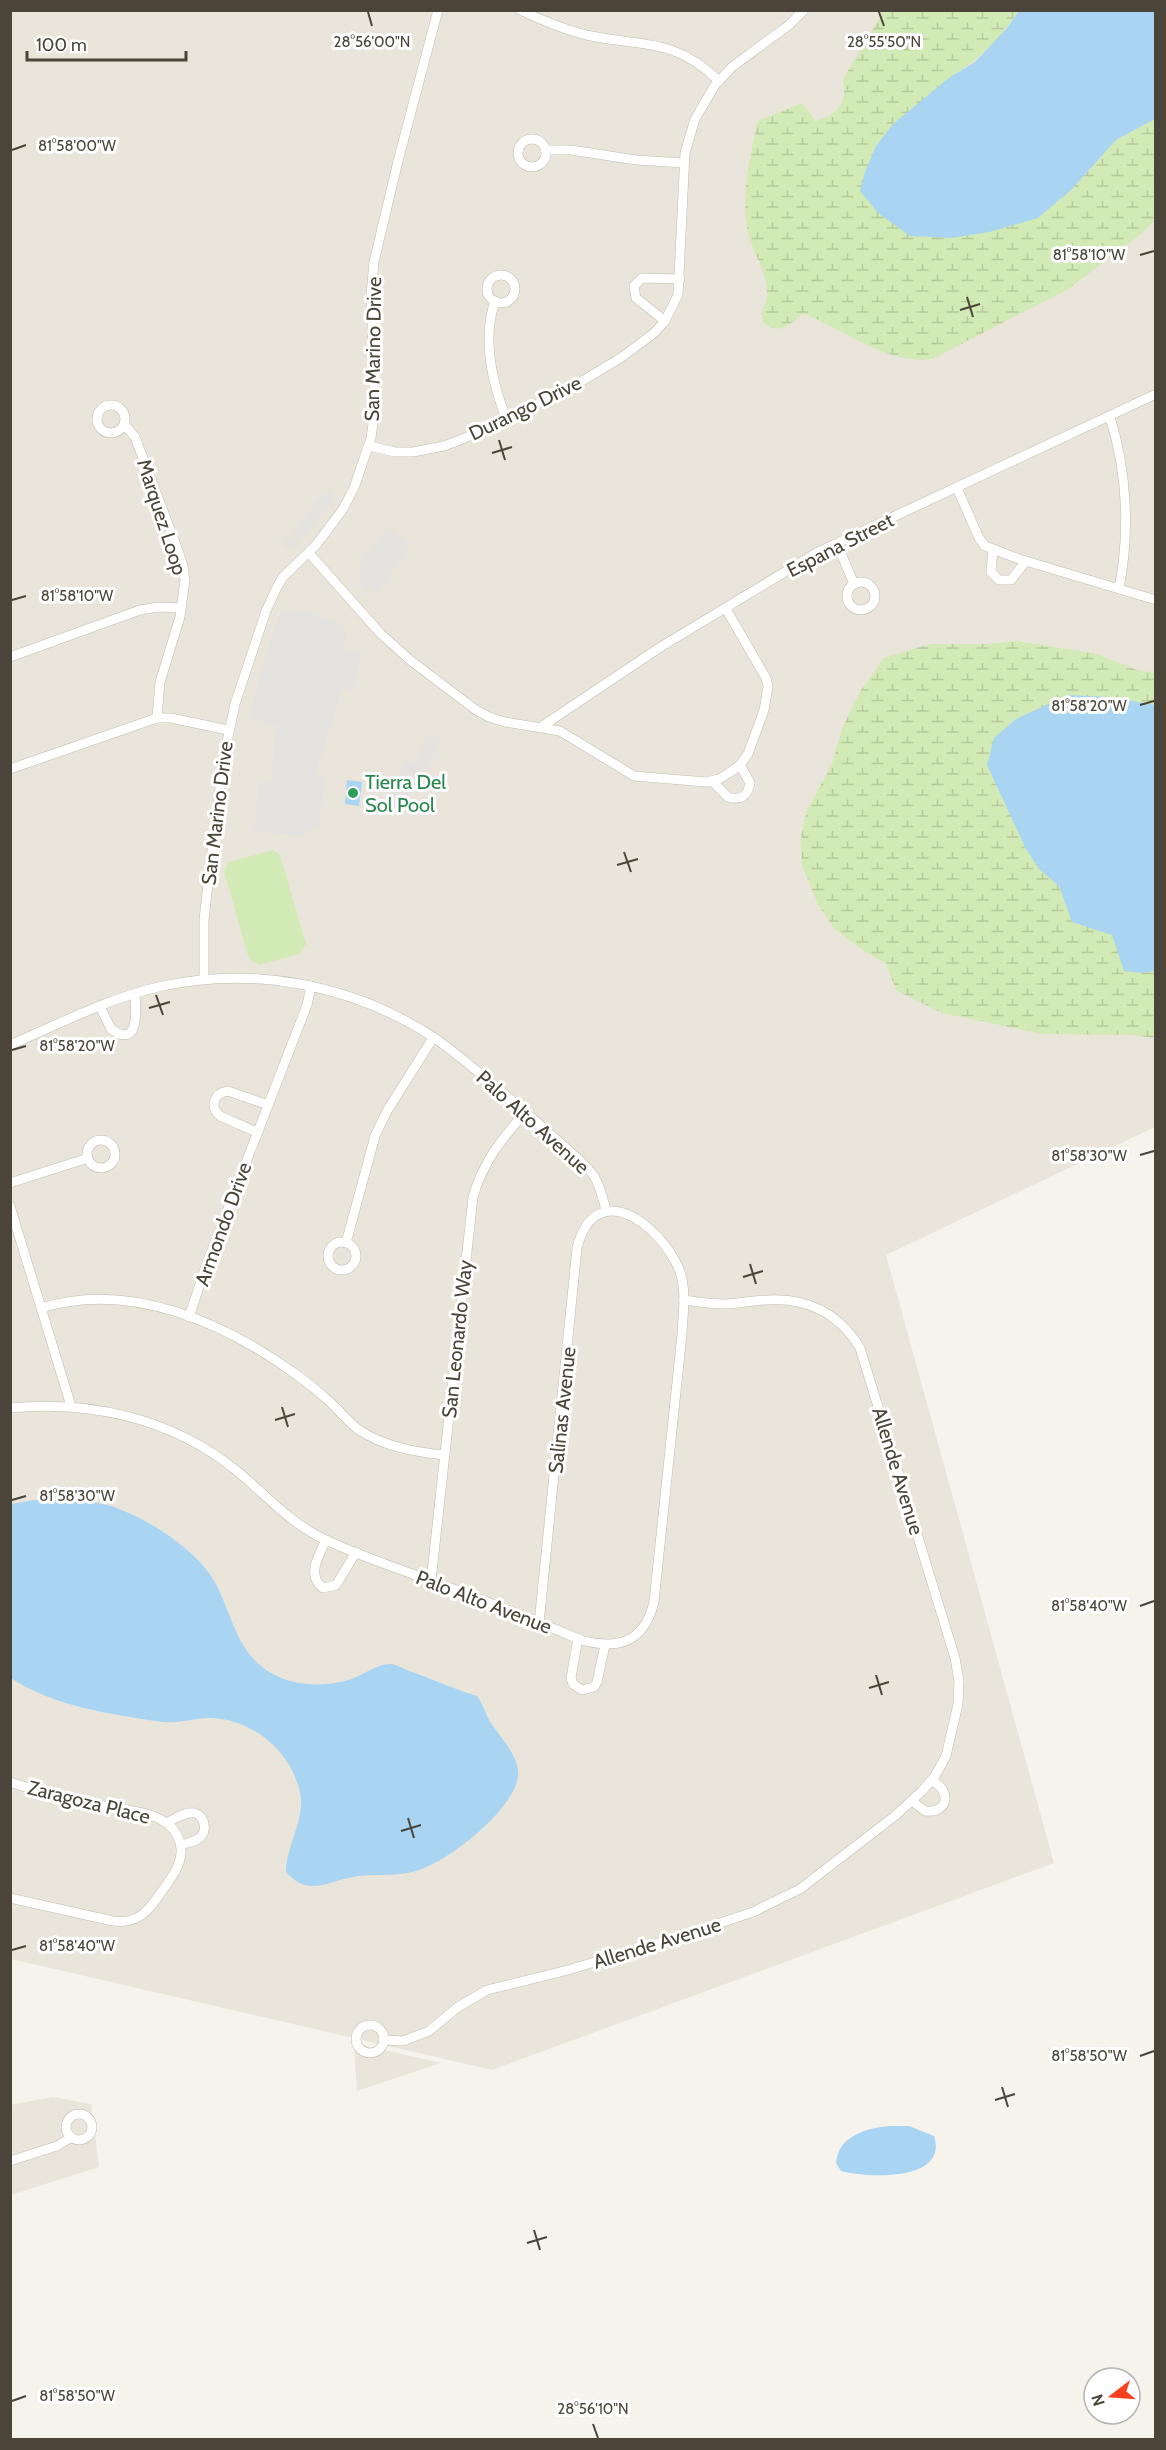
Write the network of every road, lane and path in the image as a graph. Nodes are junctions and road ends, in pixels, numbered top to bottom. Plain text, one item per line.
1 (438, 10) edge
2 (520, 10) edge
3 (804, 10) edge
4 (719, 81) junction
5 (546, 150) dead end
6 (684, 162) junction
7 (680, 279) junction
8 (495, 301) dead end
9 (665, 321) junction
10 (1155, 394) edge
11 (1110, 417) junction
12 (506, 418) junction
13 (124, 424) dead end
14 (369, 446) junction
15 (957, 488) junction
16 (837, 544) junction
17 (993, 549) junction
18 (309, 553) junction
19 (1026, 561) junction
20 (854, 584) dead end
21 (1119, 589) junction
22 (1155, 600) edge
23 (181, 608) junction
24 (726, 609) junction
25 (10, 657) edge
26 (157, 718) junction
27 (541, 726) junction
28 (228, 730) junction
29 (740, 765) junction
30 (10, 769) edge
31 (713, 782) junction
32 (204, 979) junction
33 (311, 986) junction
34 (135, 994) junction
35 (100, 1006) junction
36 (433, 1038) junction
37 (10, 1045) edge
38 (268, 1105) junction
39 (526, 1112) junction
40 (257, 1132) junction
41 (88, 1158) dead end
42 (10, 1183) edge
43 (10, 1206) edge
44 (606, 1210) junction
45 (346, 1243) dead end
46 (684, 1300) junction
47 (41, 1308) junction
48 (189, 1317) junction
49 (71, 1406) junction
50 (10, 1408) edge
51 (445, 1455) junction
52 (326, 1540) junction
53 (356, 1552) junction
54 (431, 1581) junction
55 (540, 1623) junction
56 (578, 1638) junction
57 (605, 1645) junction
58 (931, 1781) junction
59 (10, 1782) edge
60 (912, 1801) junction
61 (167, 1823) junction
62 (181, 1845) junction
63 (10, 1898) edge
64 (384, 2040) dead end
65 (70, 2138) dead end
66 (10, 2161) edge

1 - 14 street, San Marino Drive
2 - 4 street
3 - 4 street, Durango Drive
4 - 6 street, Durango Drive
5 - 6 street
6 - 7 street, Durango Drive
7 - 9 street, Durango Drive
7 - 9 street
8 - 12 street
9 - 12 street, Durango Drive
10 - 11 street, Espana Street
11 - 15 street, Espana Street
11 - 21 street
12 - 14 street, Durango Drive
13 - 23 street, Marquez Loop
14 - 18 street, San Marino Drive
15 - 16 street, Espana Street
15 - 17 street
16 - 20 street
16 - 24 street, Espana Street
17 - 19 street
17 - 19 street
18 - 27 street
18 - 28 street, San Marino Drive
19 - 21 street
21 - 22 street
23 - 25 street
23 - 26 street, Marquez Loop
24 - 27 street, Espana Street
24 - 29 street
26 - 28 street
26 - 30 street
27 - 31 street
28 - 32 street, San Marino Drive
29 - 31 street
29 - 31 street
32 - 33 street, Palo Alto Avenue
32 - 34 street, Palo Alto Avenue
33 - 36 street, Palo Alto Avenue
33 - 38 street, Armondo Drive
34 - 35 street, Palo Alto Avenue
34 - 35 street
35 - 37 street, Palo Alto Avenue
36 - 39 street, Palo Alto Avenue
36 - 45 street
38 - 40 street, Armondo Drive
38 - 40 street
39 - 44 street, Palo Alto Avenue
39 - 51 street, San Leonardo Way
40 - 48 street, Armondo Drive
41 - 42 street
43 - 47 street
44 - 46 street
44 - 55 street, Salinas Avenue
46 - 57 street
46 - 58 street, Allende Avenue
47 - 48 street
47 - 49 street
48 - 51 street
49 - 50 street, Palo Alto Avenue
49 - 52 street, Palo Alto Avenue
51 - 54 street, San Leonardo Way
52 - 53 street, Palo Alto Avenue
52 - 53 street
53 - 54 street, Palo Alto Avenue
54 - 55 street, Palo Alto Avenue
55 - 56 street, Palo Alto Avenue
56 - 57 street, Palo Alto Avenue
56 - 57 street, Palo Alto Avenue
58 - 60 street, Allende Avenue
58 - 60 street
59 - 61 street, Zaragoza Place
60 - 64 street, Allende Avenue
61 - 62 street, Zaragoza Place
61 - 62 street, Zaragoza Place
62 - 63 street
65 - 66 street

